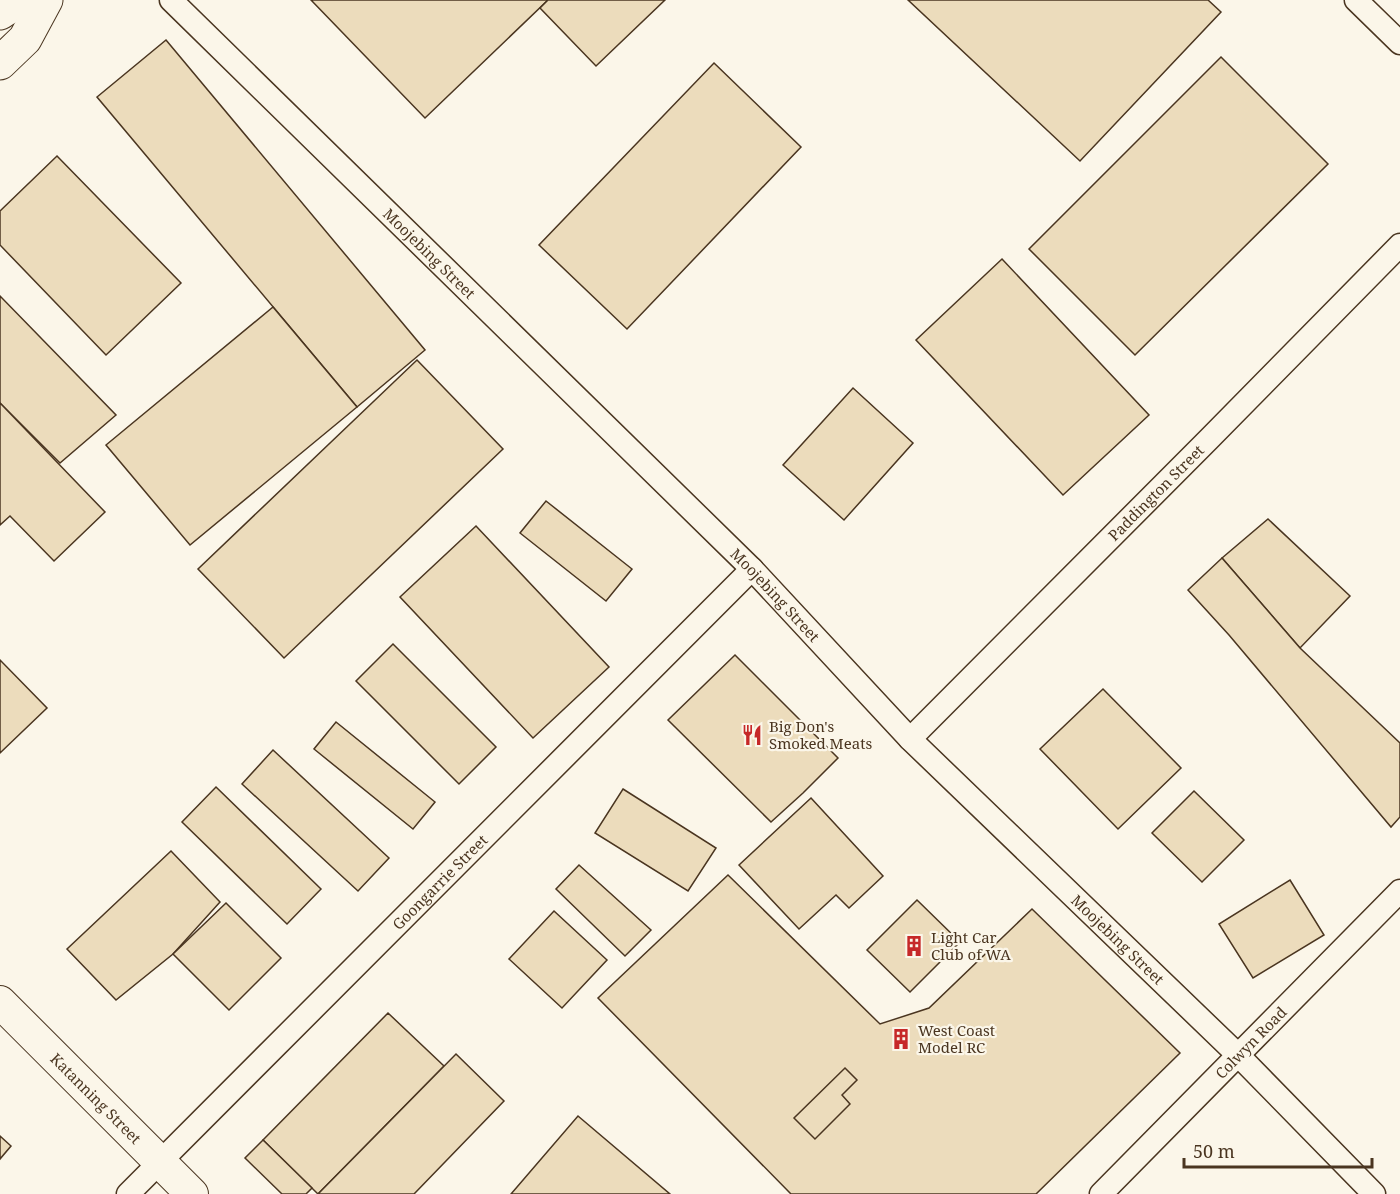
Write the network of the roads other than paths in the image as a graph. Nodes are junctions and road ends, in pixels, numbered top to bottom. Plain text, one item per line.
1 (20, 0) edge
2 (46, 0) edge
3 (171, 0) edge
4 (1356, 0) edge
5 (0, 13) edge
6 (1400, 43) edge
7 (0, 63) edge
8 (1400, 245) edge
9 (752, 569) junction
10 (910, 740) junction
11 (1400, 891) edge
12 (0, 1002) edge
13 (1239, 1056) junction
14 (160, 1162) junction
15 (128, 1194) edge
16 (192, 1194) edge
17 (1101, 1194) edge
18 (1374, 1194) edge

1 - 5 highway
2 - 7 highway
3 - 9 street, Moojebing Street
4 - 6 street
8 - 10 street, Paddington Street
9 - 10 street, Moojebing Street
9 - 14 street, Goongarrie Street
10 - 13 street, Moojebing Street
11 - 13 street, Colwyn Road
12 - 14 street, Katanning Street
13 - 17 street, Colwyn Road
13 - 18 street, Moojebing Street
14 - 15 street, Goongarrie Street
14 - 16 street, Katanning Street

